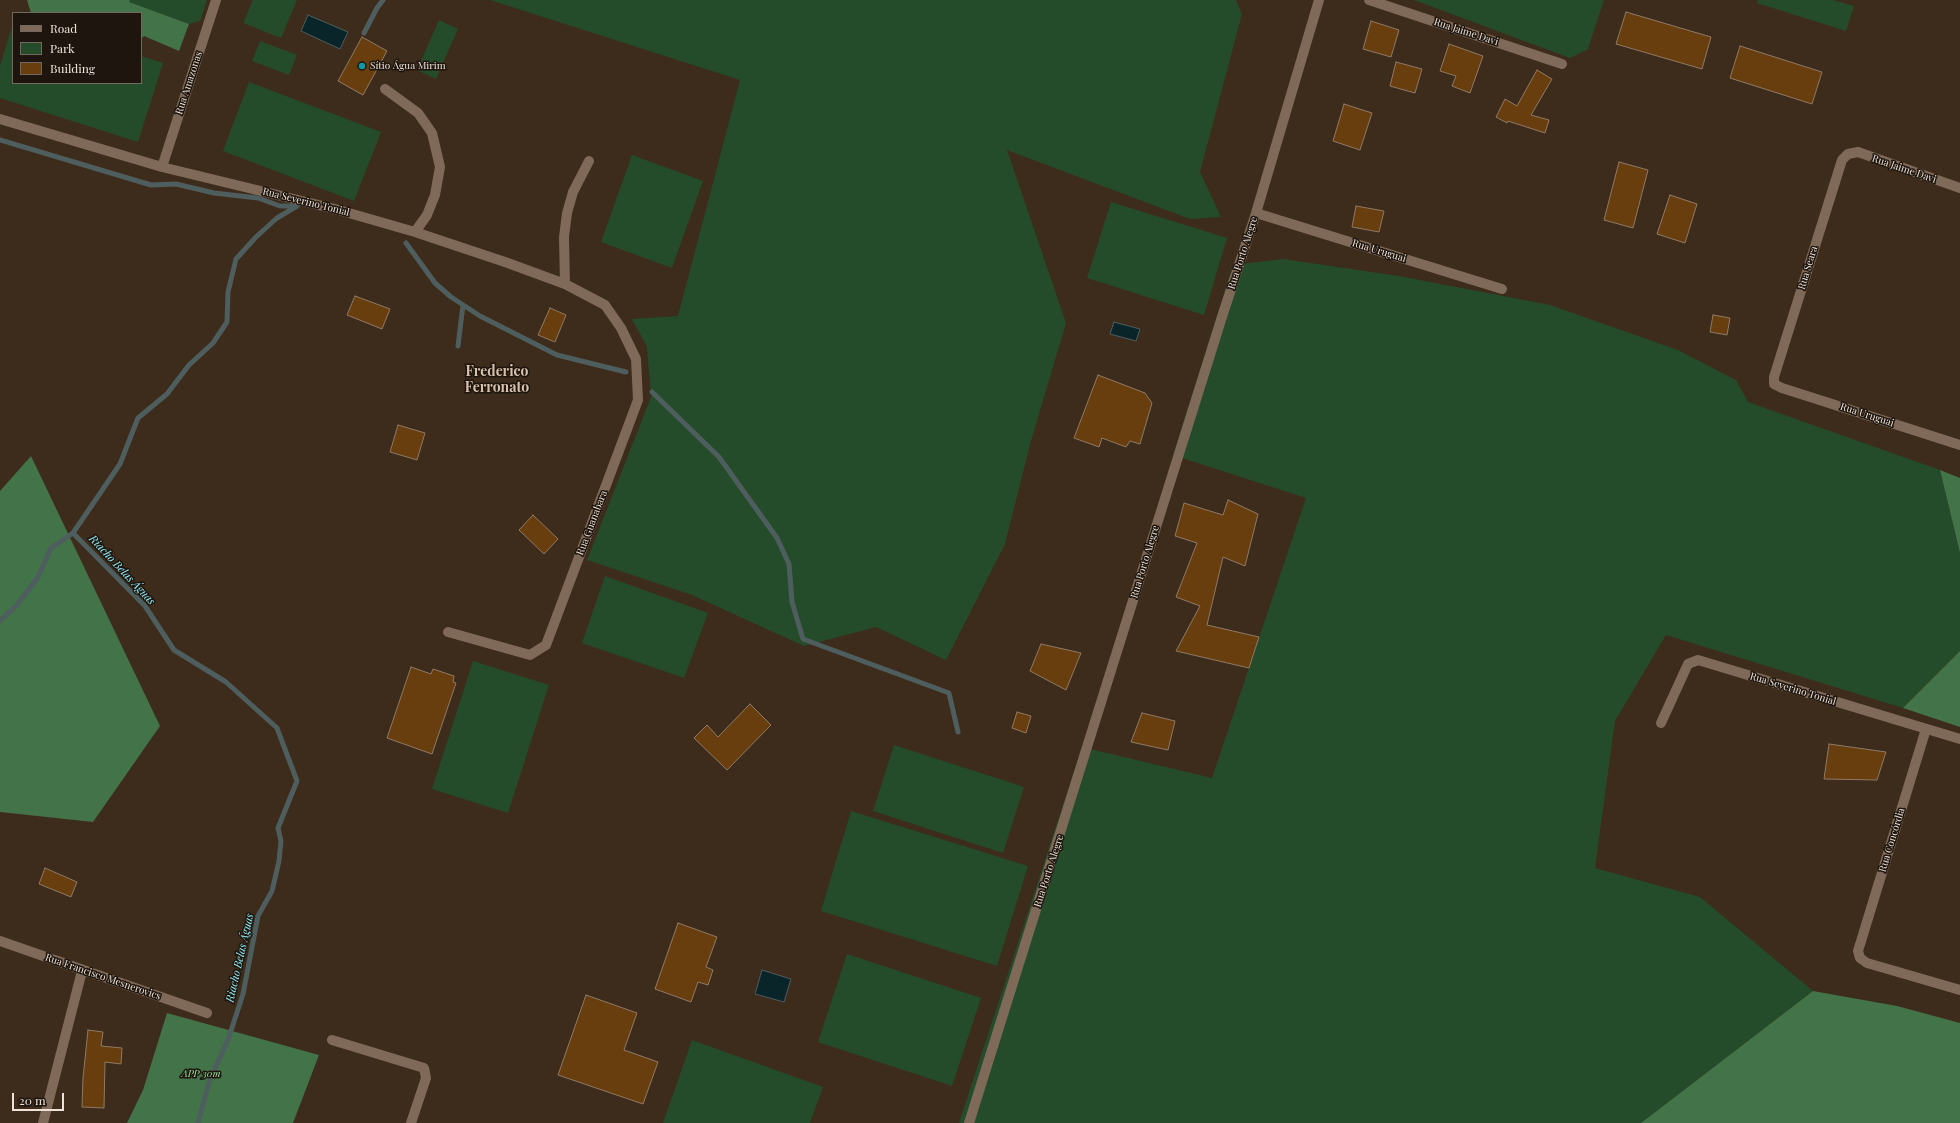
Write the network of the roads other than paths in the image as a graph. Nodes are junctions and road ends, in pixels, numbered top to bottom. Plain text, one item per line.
1 (216, 0) edge
2 (1319, 0) edge
3 (1369, 0) edge
4 (1562, 64) dead end
5 (385, 89) dead end
6 (0, 119) edge
7 (1848, 154) joint
8 (589, 160) dead end
9 (162, 167) junction
10 (1960, 188) edge
11 (1256, 213) junction
12 (416, 232) junction
13 (565, 284) junction
14 (1502, 289) dead end
15 (605, 306) joint
16 (1774, 384) joint
17 (1960, 445) edge
18 (448, 632) dead end
19 (1661, 724) dead end
20 (1926, 729) junction
21 (1960, 739) edge
22 (0, 941) edge
23 (82, 971) junction
24 (1960, 990) edge
25 (207, 1013) dead end
26 (332, 1040) dead end
27 (43, 1123) edge
28 (412, 1123) edge
29 (969, 1123) edge

1 - 9 street, Rua Amazonas
2 - 11 street, Rua Porto Alegre
3 - 4 street, Rua Jaime Davi
5 - 12 street
6 - 9 street, Rua Severino Tonial
7 - 10 street, Rua Jaime Davi
7 - 16 street, Rua Seara
8 - 13 street
9 - 12 street, Rua Severino Tonial
11 - 14 street, Rua Uruguai
11 - 29 street, Rua Porto Alegre
12 - 13 street, Rua Severino Tonial
13 - 15 street, Rua Severino Tonial
15 - 18 street, Rua Guanabara
16 - 17 street, Rua Uruguai
19 - 20 street, Rua Severino Tonial
20 - 21 street, Rua Severino Tonial
20 - 24 street, Rua Concórdia
22 - 23 street, Rua Francisco Mesnerovics
23 - 25 street, Rua Francisco Mesnerovics
23 - 27 street
26 - 28 street

